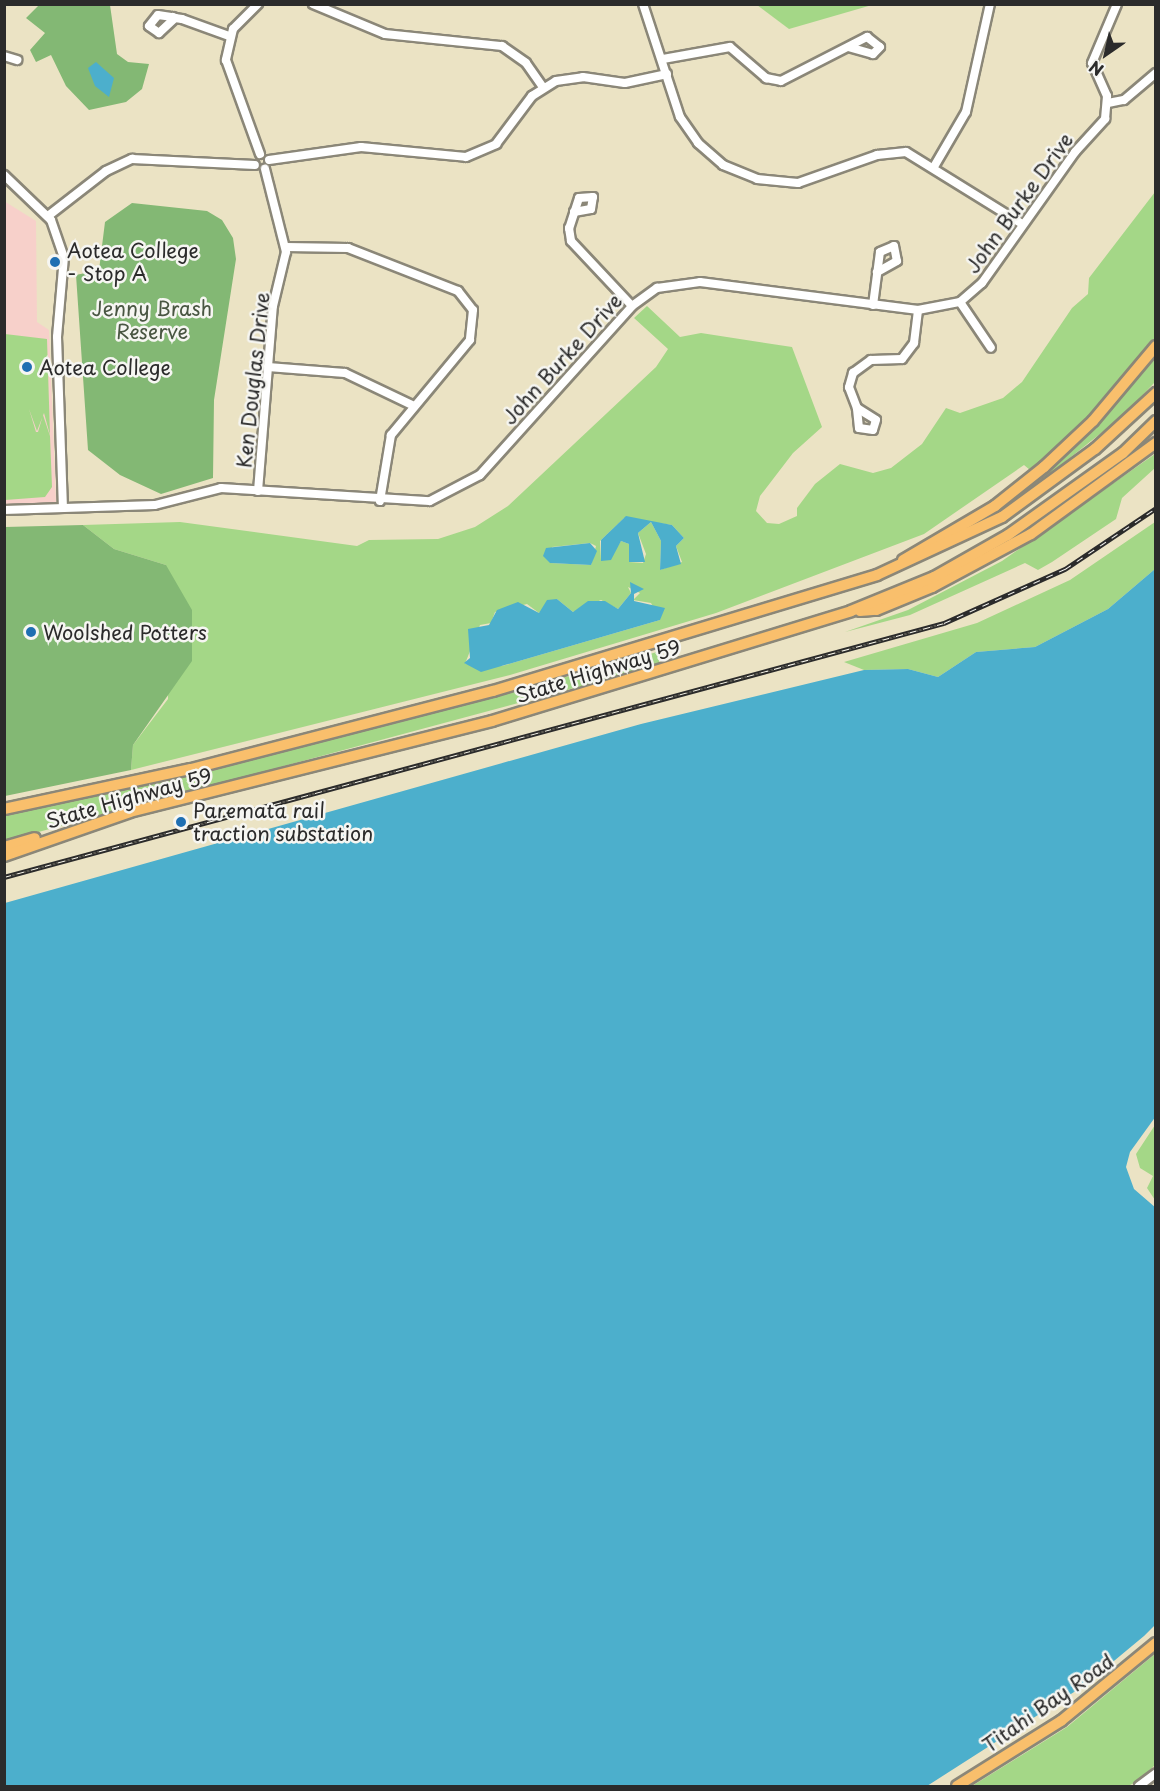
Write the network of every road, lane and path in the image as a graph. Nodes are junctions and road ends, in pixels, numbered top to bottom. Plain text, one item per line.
1 (258, 4) edge
2 (313, 4) edge
3 (643, 4) edge
4 (990, 4) edge
5 (1117, 4) edge
6 (175, 18) dead end
7 (230, 36) junction
8 (849, 47) dead end
9 (4, 56) edge
10 (663, 59) junction
11 (17, 60) dead end
12 (667, 74) junction
13 (1155, 74) edge
14 (543, 87) junction
15 (1108, 103) junction
16 (260, 154) junction
17 (269, 160) junction
18 (255, 165) junction
19 (935, 165) junction
20 (265, 169) junction
21 (4, 175) edge
22 (574, 212) dead end
23 (48, 216) junction
24 (1022, 224) junction
25 (286, 247) junction
26 (877, 272) dead end
27 (960, 302) junction
28 (873, 305) junction
29 (632, 306) junction
30 (918, 310) junction
31 (1155, 346) edge
32 (991, 348) dead end
33 (268, 367) junction
34 (1155, 393) edge
35 (412, 405) junction
36 (858, 408) dead end
37 (1155, 421) edge
38 (1155, 443) edge
39 (258, 491) junction
40 (380, 501) junction
41 (63, 508) junction
42 (4, 510) edge
43 (877, 575) junction
44 (851, 611) junction
45 (4, 809) edge
46 (119, 815) junction
47 (4, 847) edge
48 (4, 856) edge
49 (1155, 1643) edge
50 (1155, 1773) edge
51 (957, 1786) edge
52 (1139, 1786) edge

1 - 7 street
2 - 14 street
3 - 10 street
4 - 19 street
5 - 15 street
6 - 7 street
7 - 16 street
8 - 10 street
9 - 11 street
10 - 12 street
12 - 14 street
12 - 19 street
13 - 15 street
14 - 17 street
15 - 24 street, John Burke Drive
16 - 17 street
16 - 18 street
17 - 20 street
18 - 20 street
18 - 23 street
19 - 24 street
20 - 25 street, Ken Douglas Drive
21 - 23 street
22 - 29 street
23 - 41 street
24 - 27 street, John Burke Drive
25 - 33 street, Ken Douglas Drive
25 - 35 street
26 - 28 street
27 - 30 street, John Burke Drive
27 - 32 street
28 - 29 street, John Burke Drive
28 - 30 street, John Burke Drive
29 - 40 street, John Burke Drive
30 - 36 street
31 - 43 main road
33 - 35 street
33 - 39 street, Ken Douglas Drive
34 - 43 main road, State Highway 59
35 - 40 street
37 - 44 main road, State Highway 59
38 - 44 main road
39 - 40 street, John Burke Drive
39 - 41 street, John Burke Drive
41 - 42 street, John Burke Drive
43 - 45 main road, State Highway 59
44 - 46 main road, State Highway 59
46 - 47 main road
46 - 48 main road, State Highway 59
49 - 51 main road, Titahi Bay Road
50 - 52 street

